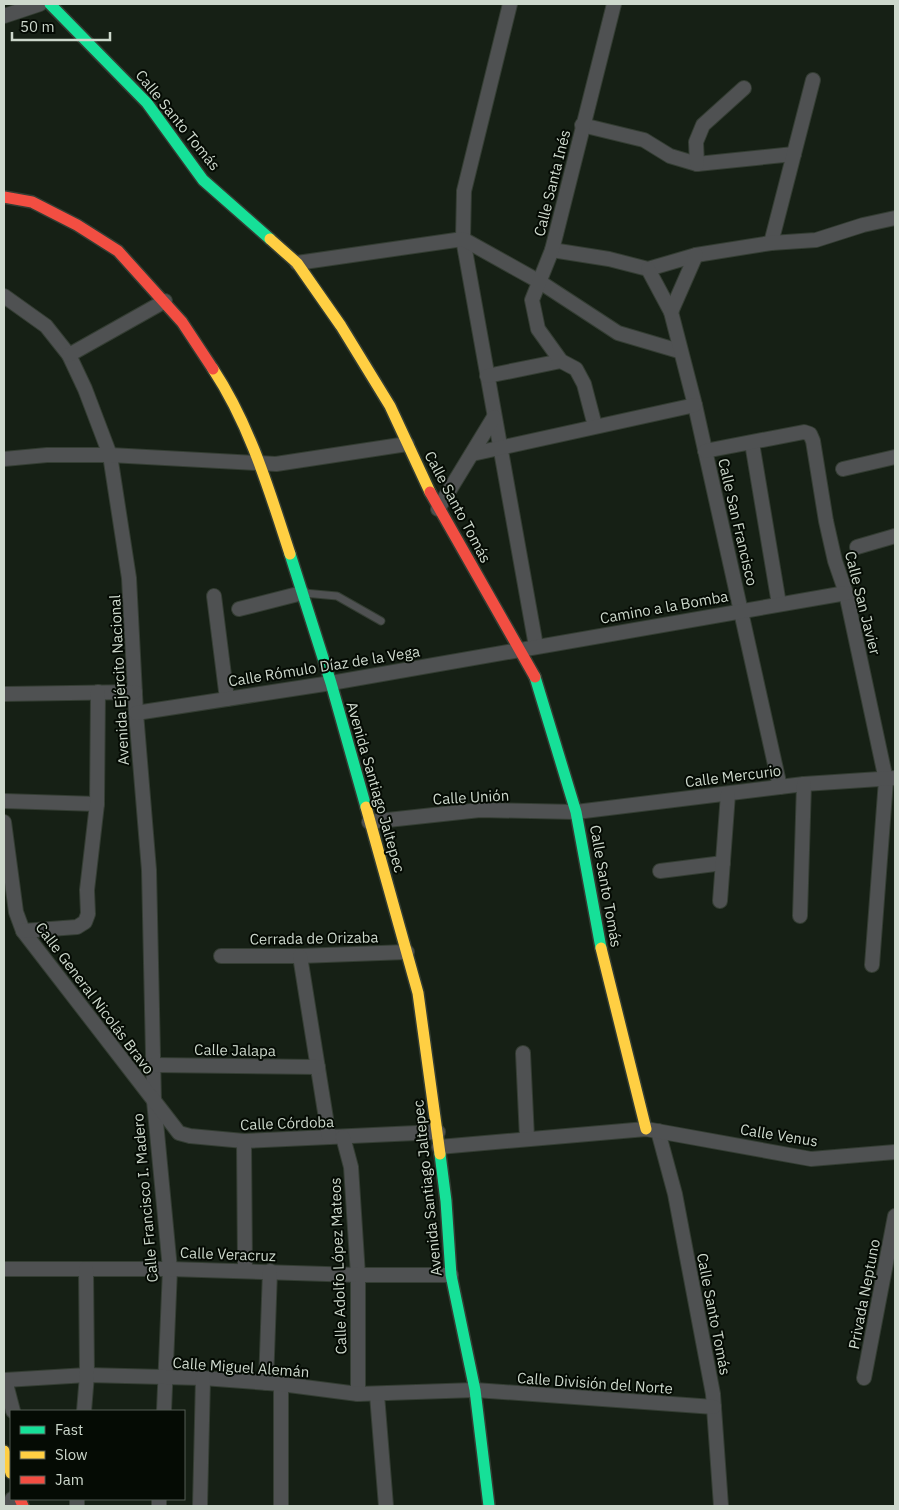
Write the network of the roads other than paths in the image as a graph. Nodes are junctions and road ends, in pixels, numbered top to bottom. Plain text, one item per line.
1 (40, 4) edge
2 (50, 4) edge
3 (510, 4) edge
4 (614, 4) edge
5 (4, 16) edge
6 (813, 80) dead end
7 (744, 88) dead end
8 (582, 125) junction
9 (794, 154) junction
10 (697, 164) junction
11 (4, 197) edge
12 (895, 218) edge
13 (463, 239) junction
14 (771, 243) junction
15 (552, 250) junction
16 (696, 256) junction
17 (297, 263) junction
18 (648, 269) junction
19 (540, 282) junction
20 (4, 296) edge
21 (165, 301) junction
22 (671, 312) junction
23 (679, 351) junction
24 (69, 355) junction
25 (561, 361) junction
26 (488, 376) junction
27 (695, 405) junction
28 (494, 416) junction
29 (595, 426) junction
30 (752, 443) junction
31 (407, 444) junction
32 (500, 448) junction
33 (705, 451) junction
34 (472, 454) junction
35 (110, 455) junction
36 (895, 457) edge
37 (4, 459) edge
38 (260, 463) junction
39 (843, 469) dead end
40 (438, 509) junction
41 (895, 536) edge
42 (857, 547) dead end
43 (302, 593) junction
44 (846, 593) junction
45 (214, 596) dead end
46 (779, 604) junction
47 (239, 609) dead end
48 (741, 610) junction
49 (381, 621) dead end
50 (536, 646) junction
51 (518, 650) junction
52 (331, 683) junction
53 (98, 692) junction
54 (135, 692) junction
55 (4, 694) edge
56 (228, 699) junction
57 (136, 713) junction
58 (890, 779) edge
59 (804, 784) junction
60 (780, 787) junction
61 (728, 794) junction
62 (4, 801) edge
63 (97, 804) junction
64 (576, 812) junction
65 (4, 822) edge
66 (369, 822) junction
67 (723, 863) junction
68 (660, 870) dead end
69 (720, 902) dead end
70 (800, 916) dead end
71 (23, 931) junction
72 (407, 952) junction
73 (221, 956) dead end
74 (300, 956) junction
75 (872, 964) dead end
76 (523, 1052) dead end
77 (152, 1065) junction
78 (318, 1067) junction
79 (154, 1101) junction
80 (652, 1130) junction
81 (438, 1132) junction
82 (336, 1137) junction
83 (527, 1138) junction
84 (244, 1141) junction
85 (440, 1147) junction
86 (895, 1152) edge
87 (895, 1216) edge
88 (170, 1268) junction
89 (4, 1269) edge
90 (86, 1269) junction
91 (245, 1270) junction
92 (270, 1271) junction
93 (358, 1275) junction
94 (451, 1275) junction
95 (87, 1375) junction
96 (166, 1377) junction
97 (203, 1378) junction
98 (864, 1378) dead end
99 (5, 1380) edge
100 (266, 1383) junction
101 (281, 1384) junction
102 (474, 1390) junction
103 (358, 1394) junction
104 (377, 1395) junction
105 (714, 1408) junction
106 (13, 1410) edge
107 (84, 1410) edge
108 (164, 1410) edge
109 (4, 1451) edge
110 (10, 1470) edge
111 (200, 1506) edge
112 (282, 1506) edge
113 (386, 1506) edge
114 (489, 1506) edge
115 (722, 1506) edge

1 - 5 street
2 - 17 street, Calle Santo Tomás
3 - 13 street
4 - 8 street, Calle Santa Inés
6 - 9 street
7 - 10 street
8 - 10 street
8 - 15 street, Calle Santa Inés
9 - 10 street
9 - 14 street
11 - 21 street, Avenida Santiago Jaltepec
12 - 14 street
13 - 17 street
13 - 19 street
13 - 26 street
14 - 16 street
15 - 18 street
15 - 19 street, Calle Santa Inés
16 - 18 street
16 - 22 street
17 - 31 street, Calle Santo Tomás
18 - 22 street, Calle San Francisco
19 - 23 street
19 - 25 street, Calle Santa Inés
20 - 24 street, Avenida Ejército Nacional
21 - 24 street
21 - 38 street, Avenida Santiago Jaltepec
22 - 23 street, Calle San Francisco
23 - 27 street, Calle San Francisco
24 - 35 street, Avenida Ejército Nacional
25 - 26 street
25 - 29 street, Calle Santa Inés
26 - 28 street
27 - 29 street
27 - 33 street, Calle San Francisco
28 - 32 street
28 - 34 street
29 - 32 street
30 - 33 street
30 - 44 street, Calle San Javier
30 - 46 street
31 - 38 street
31 - 40 street, Calle Santo Tomás
32 - 34 street
32 - 50 street
33 - 48 street, Calle San Francisco
34 - 40 street
35 - 37 street
35 - 38 street
35 - 54 street, Avenida Ejército Nacional
36 - 39 street
38 - 43 street, Avenida Santiago Jaltepec
40 - 51 street, Calle Santo Tomás
41 - 42 street
43 - 47 street
43 - 49 lane
43 - 52 street, Avenida Santiago Jaltepec
44 - 46 street, Camino a la Bomba
44 - 58 street, Calle San Javier
45 - 56 street
46 - 48 street, Camino a la Bomba
48 - 50 street, Camino a la Bomba
48 - 60 street, Calle San Francisco
50 - 51 street, Camino a la Bomba
51 - 52 street, Calle Rómulo Díaz de la Vega
51 - 64 street, Calle Santo Tomás
52 - 56 street, Calle Rómulo Díaz de la Vega
52 - 66 street, Avenida Santiago Jaltepec
53 - 54 street
53 - 55 street
53 - 63 street
54 - 57 street, Avenida Ejército Nacional
56 - 57 street, Calle Rómulo Díaz de la Vega
57 - 77 street, Avenida Ejército Nacional
58 - 59 street, Calle Mercurio
58 - 75 street, Calle San Javier
59 - 60 street, Calle Mercurio
59 - 70 street
60 - 61 street, Calle Mercurio
61 - 64 street, Calle Mercurio
61 - 67 street
62 - 63 street
63 - 71 street
64 - 66 street, Calle Unión
64 - 80 street, Calle Santo Tomás
65 - 71 street, Calle General Nicolás Bravo
66 - 72 street, Avenida Santiago Jaltepec
67 - 68 street
67 - 69 street
71 - 79 street, Calle General Nicolás Bravo
72 - 74 street, Cerrada de Orizaba
72 - 81 street, Avenida Santiago Jaltepec
73 - 74 street, Cerrada de Orizaba
74 - 78 street, Calle Adolfo López Mateos
76 - 83 street
77 - 78 street, Calle Jalapa
77 - 79 street, Avenida Ejército Nacional
78 - 82 street, Calle Adolfo López Mateos
79 - 84 street, Calle Córdoba
79 - 88 street, Calle Francisco I. Madero
80 - 83 street
80 - 86 street, Calle Venus
80 - 105 street, Calle Santo Tomás
81 - 82 street, Calle Córdoba
81 - 85 street, Avenida Santiago Jaltepec
82 - 84 street, Calle Córdoba
82 - 93 street, Calle Adolfo López Mateos
83 - 85 street
84 - 91 street
85 - 94 street, Avenida Santiago Jaltepec
87 - 98 street, Privada Neptuno
88 - 90 street, Calle Veracruz
88 - 91 street, Calle Veracruz
88 - 96 street, Calle Francisco I. Madero
89 - 90 street, Calle Veracruz
90 - 95 street
91 - 92 street, Calle Veracruz
92 - 93 street, Calle Veracruz
92 - 100 street
93 - 94 street, Calle Veracruz
93 - 103 street, Calle Adolfo López Mateos
94 - 102 street, Avenida Santiago Jaltepec
95 - 96 street, Calle Miguel Alemán
95 - 99 street, Calle Miguel Alemán
95 - 107 street
96 - 97 street, Calle Miguel Alemán
96 - 108 street, Calle Francisco I. Madero
97 - 100 street, Calle Miguel Alemán
97 - 111 street
99 - 106 street
100 - 101 street, Calle Miguel Alemán
101 - 103 street, Calle Miguel Alemán
101 - 112 street
102 - 104 street, Calle Miguel Alemán
102 - 105 street, Calle División del Norte
102 - 114 street, Avenida Santiago Jaltepec
103 - 104 street, Calle Miguel Alemán
104 - 113 street
105 - 115 street, Calle Santo Tomás
109 - 110 street

